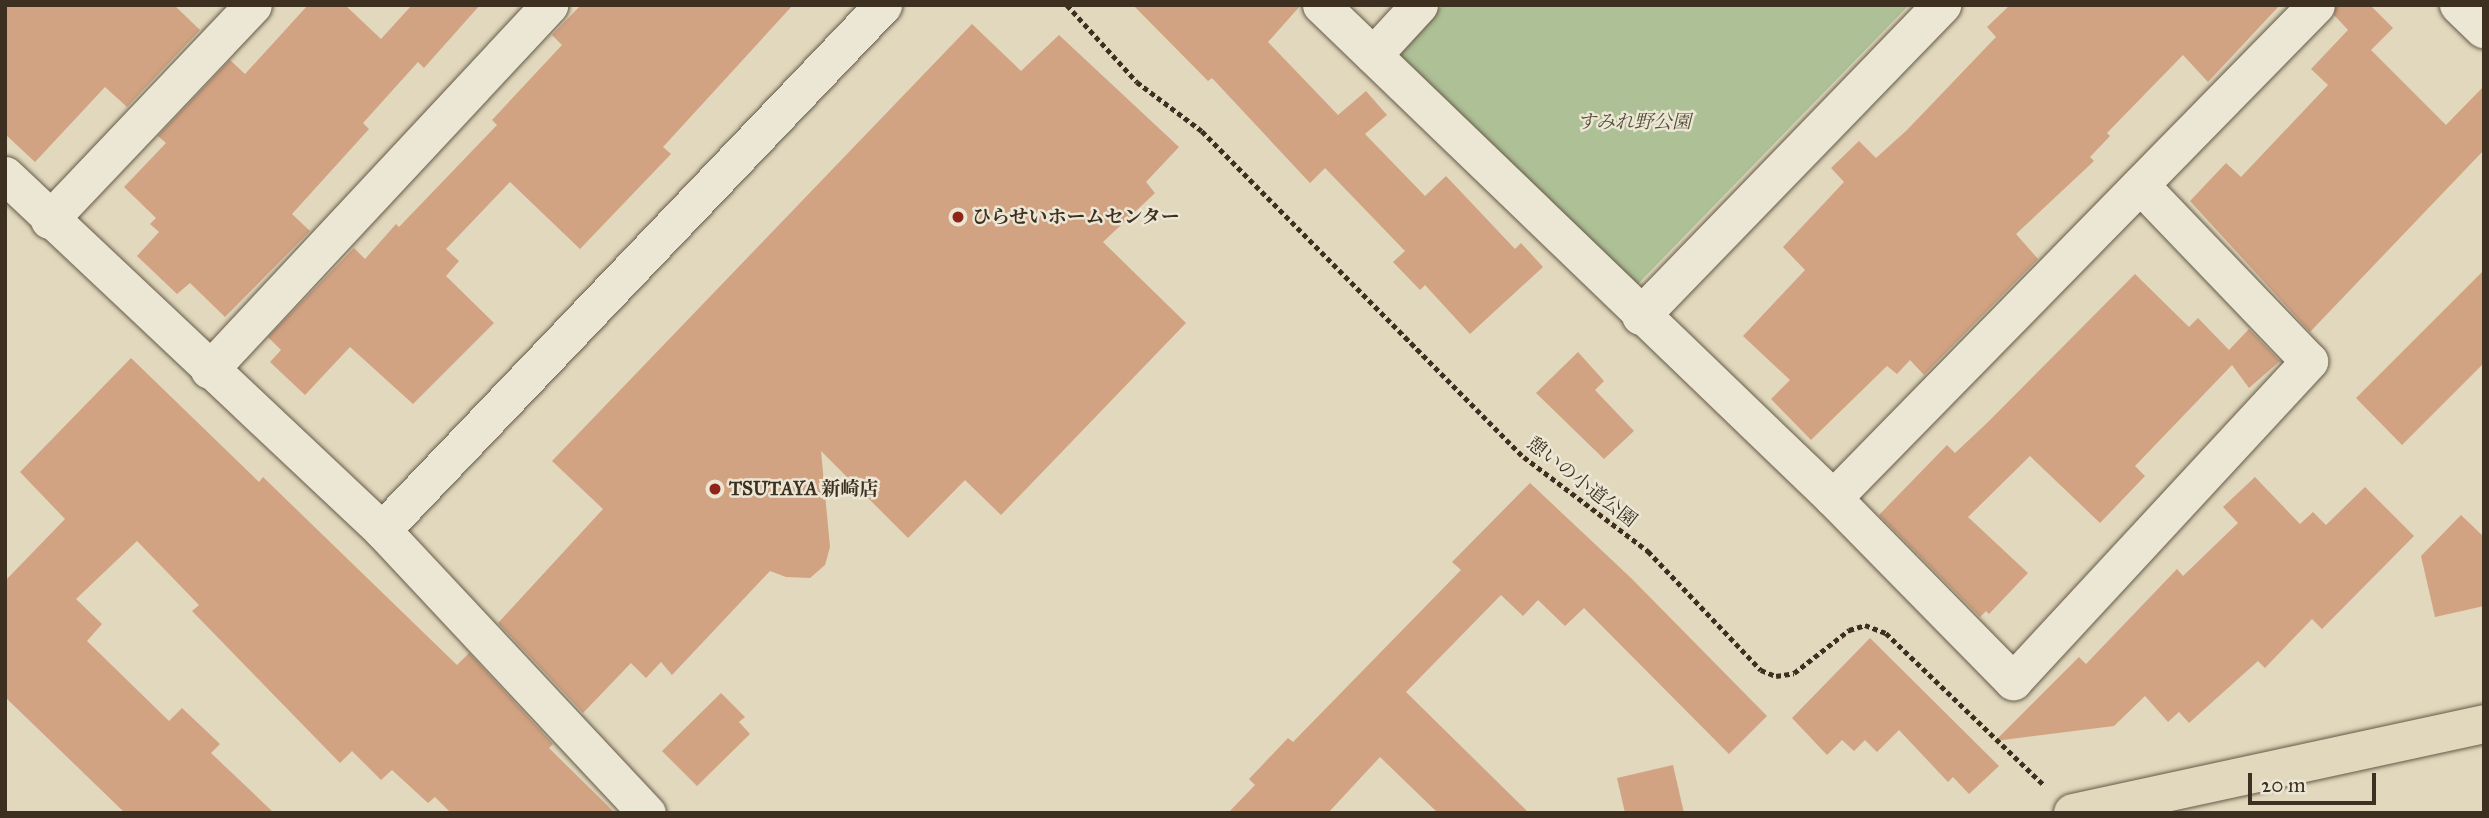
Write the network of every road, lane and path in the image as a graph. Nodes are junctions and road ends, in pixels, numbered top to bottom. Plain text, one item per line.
1 (253, 5) edge
2 (550, 5) edge
3 (883, 5) edge
4 (1067, 5) edge
5 (1321, 5) edge
6 (1419, 5) edge
7 (1942, 5) edge
8 (2316, 5) edge
9 (2459, 5) edge
10 (2484, 29) edge
11 (1373, 55) junction
12 (5, 175) edge
13 (2140, 185) junction
14 (50, 220) junction
15 (1641, 316) junction
16 (209, 370) junction
17 (1833, 498) junction
18 (382, 530) junction
19 (2484, 724) edge
20 (647, 813) edge
21 (2073, 813) edge

1 - 14 street
2 - 16 street
3 - 18 street
4 - 21 path, 憩いの小道公園
5 - 11 street
6 - 11 street
7 - 15 street
8 - 13 street
9 - 10 street
11 - 15 street
12 - 14 street
13 - 17 street
13 - 17 street
14 - 16 street
15 - 17 street
16 - 18 street
18 - 20 street
19 - 21 main road

